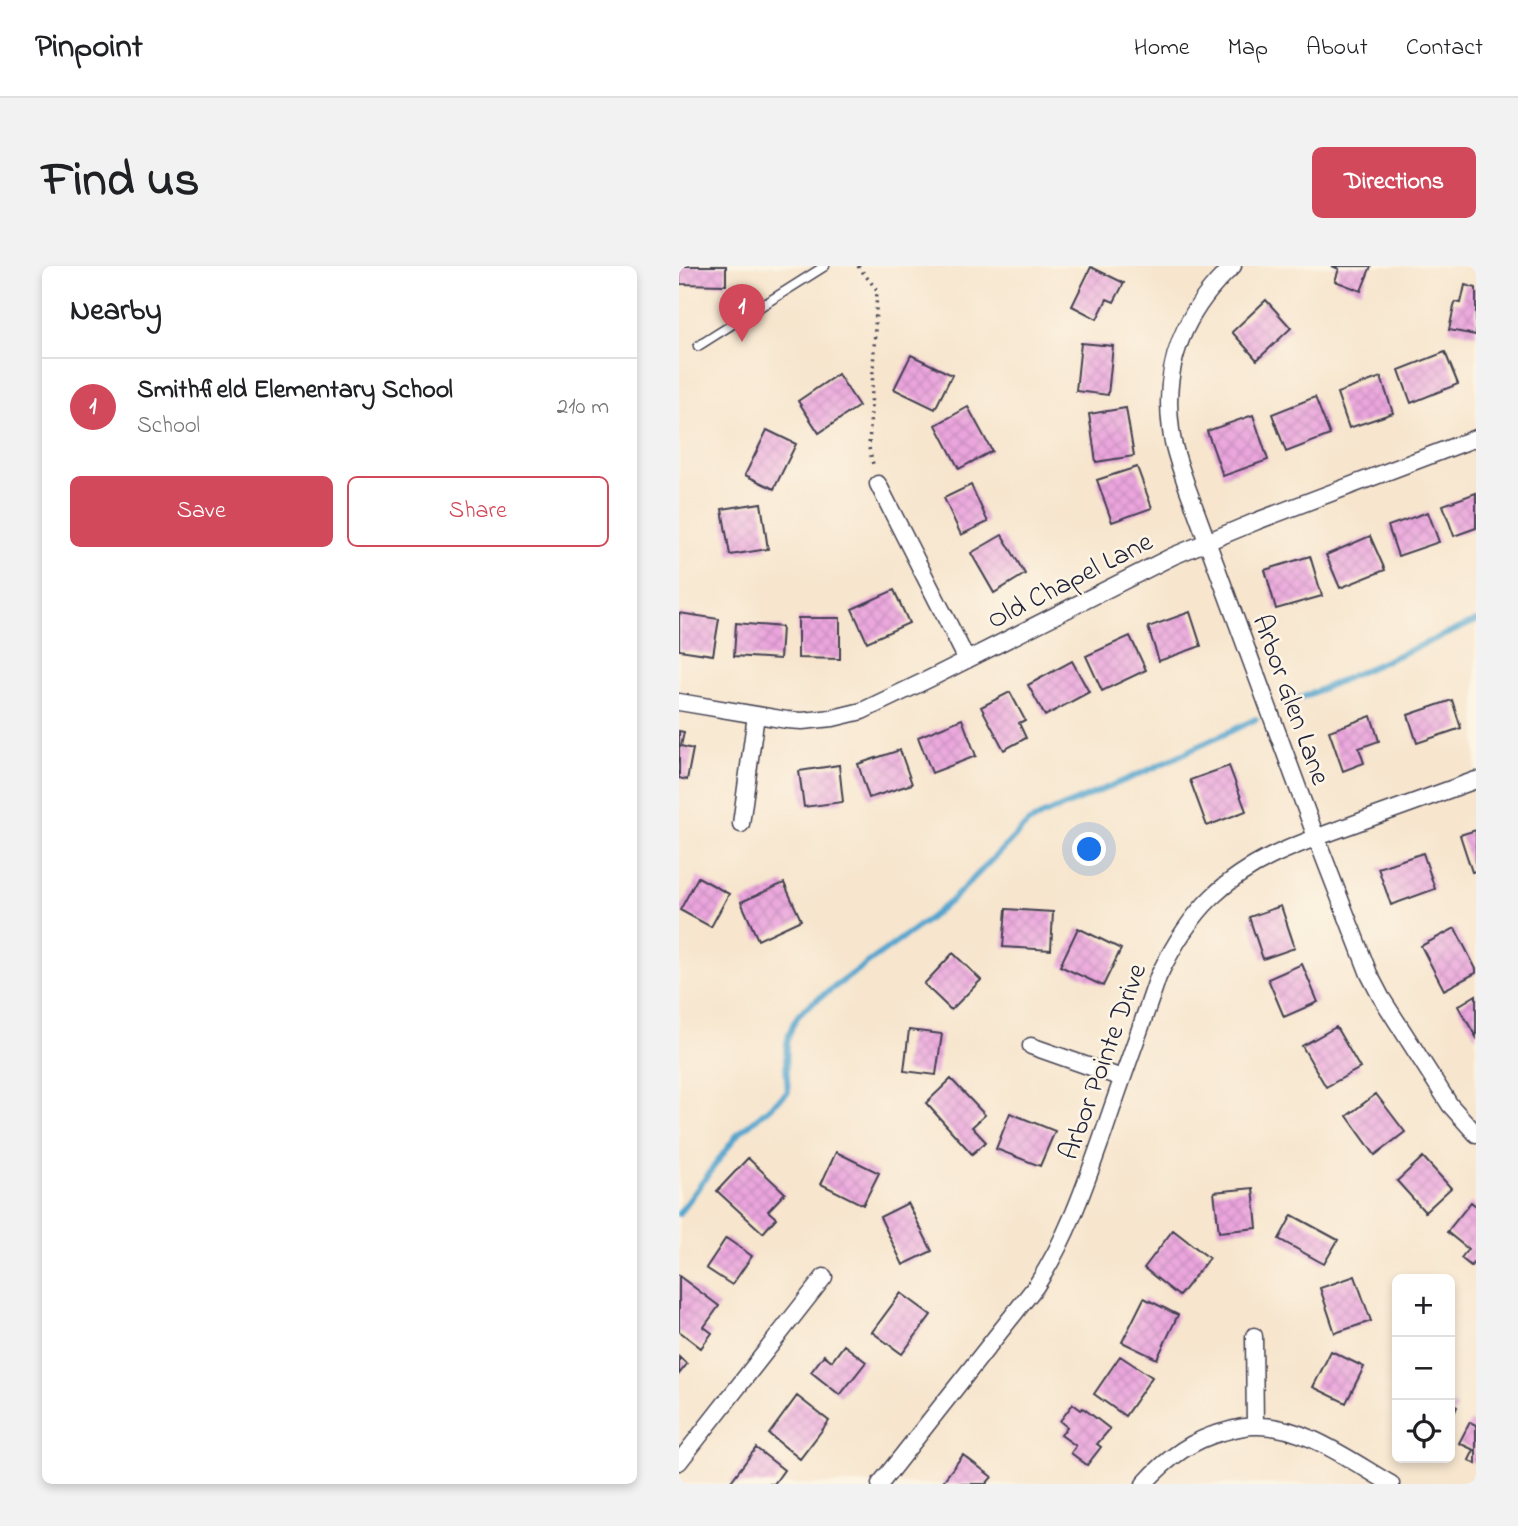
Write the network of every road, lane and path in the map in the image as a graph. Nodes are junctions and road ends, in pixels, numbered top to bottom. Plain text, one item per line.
1 (825, 266) edge
2 (858, 266) edge
3 (1233, 266) edge
4 (698, 346) dead end
5 (1476, 438) edge
6 (878, 484) joint
7 (1207, 542) junction
8 (967, 660) junction
9 (679, 702) edge
10 (756, 715) junction
11 (1476, 780) edge
12 (741, 824) dead end
13 (1316, 838) junction
14 (1031, 1046) dead end
15 (1122, 1078) junction
16 (1476, 1134) edge
17 (824, 1277) dead end
18 (1254, 1336) dead end
19 (1255, 1426) junction
20 (679, 1462) edge
21 (880, 1484) edge
22 (1144, 1484) edge
23 (1391, 1484) edge

1 - 4 lane
2 - 6 path
3 - 7 street, Arbor Glen Lane
5 - 7 street, Old Chapel Lane
6 - 8 street
7 - 8 street, Old Chapel Lane
7 - 13 street, Arbor Glen Lane
8 - 10 street, Old Chapel Lane
9 - 10 street, Old Chapel Lane
10 - 12 street
11 - 13 street, Arbor Pointe Drive
13 - 15 street, Arbor Pointe Drive
13 - 16 street, Arbor Glen Lane
14 - 15 street
15 - 21 street, Arbor Pointe Drive
17 - 20 street
18 - 19 street
19 - 22 street
19 - 23 street

